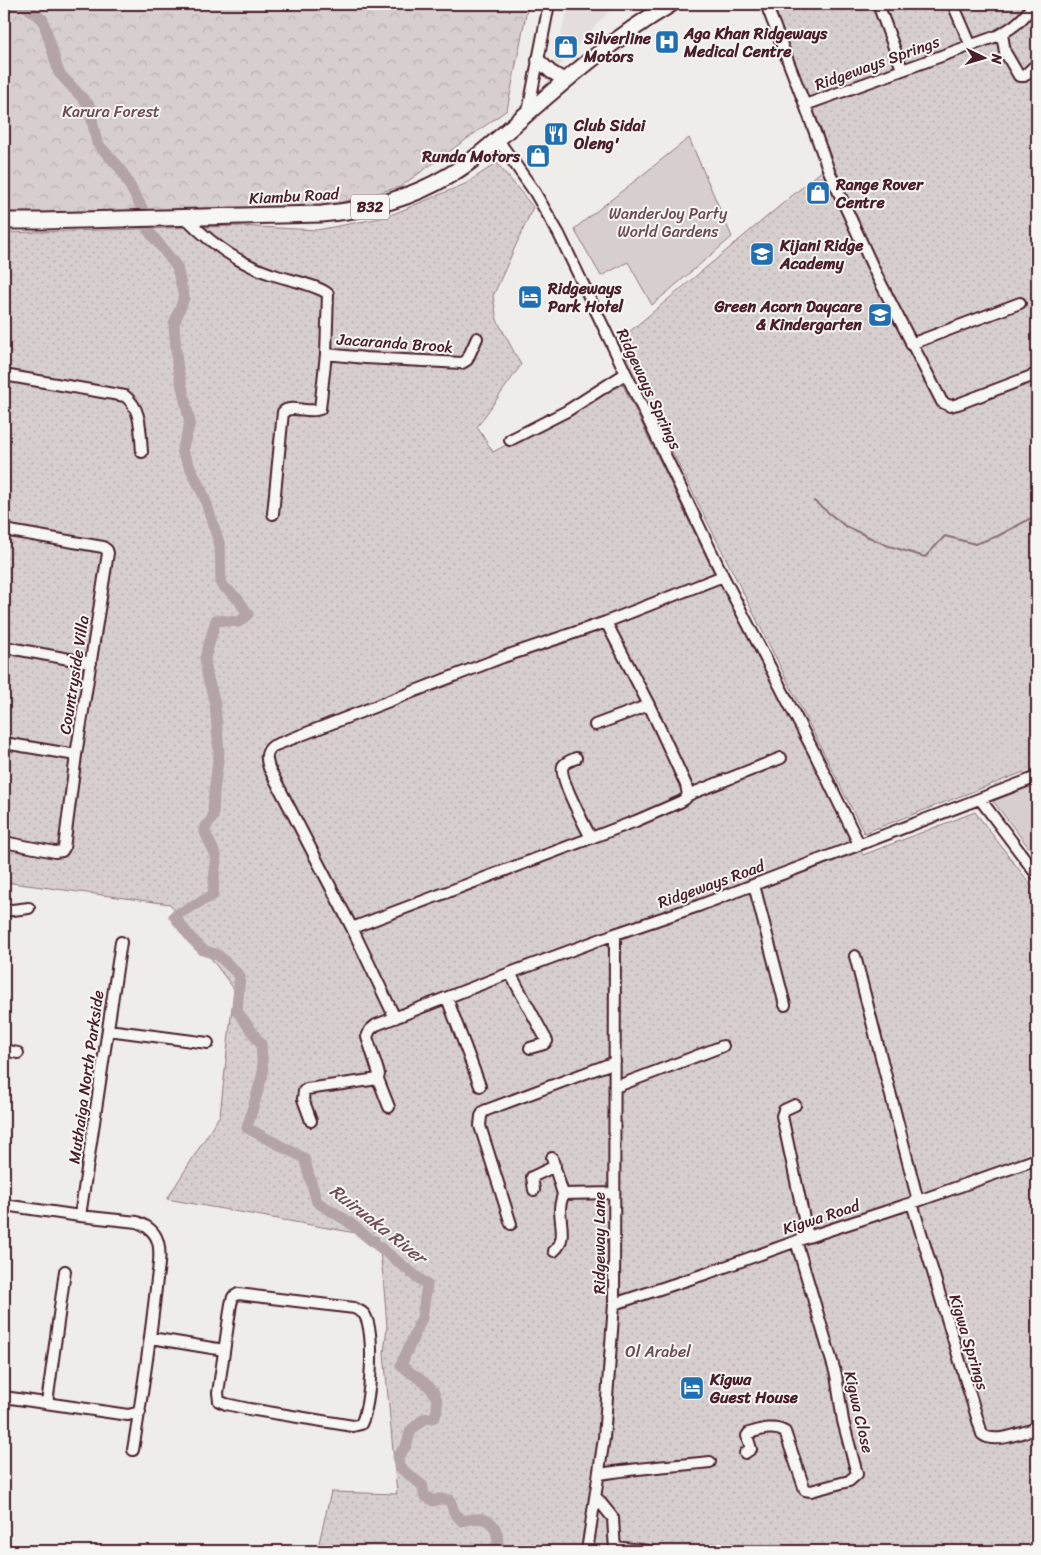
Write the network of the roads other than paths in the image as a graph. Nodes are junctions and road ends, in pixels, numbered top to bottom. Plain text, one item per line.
1 (549, 4) edge
2 (671, 4) edge
3 (766, 4) edge
4 (878, 4) edge
5 (953, 4) edge
6 (1032, 4) edge
7 (1002, 34) junction
8 (971, 46) junction
9 (538, 60) junction
10 (1037, 64) edge
11 (902, 70) junction
12 (565, 80) junction
13 (805, 105) junction
14 (528, 112) junction
15 (498, 140) junction
16 (186, 217) junction
17 (4, 220) edge
18 (1020, 303) dead end
19 (477, 338) dead end
20 (911, 344) junction
21 (326, 354) junction
22 (626, 374) junction
23 (1037, 374) edge
24 (4, 375) edge
25 (510, 440) dead end
26 (142, 452) dead end
27 (272, 514) dead end
28 (4, 530) edge
29 (723, 576) junction
30 (606, 622) junction
31 (4, 647) edge
32 (92, 663) junction
33 (649, 705) junction
34 (595, 725) dead end
35 (4, 743) edge
36 (76, 755) junction
37 (576, 758) dead end
38 (781, 758) dead end
39 (1037, 777) edge
40 (688, 794) junction
41 (980, 799) junction
42 (591, 838) junction
43 (4, 842) edge
44 (859, 844) junction
45 (1037, 875) edge
46 (754, 885) junction
47 (29, 908) dead end
48 (4, 911) edge
49 (352, 928) junction
50 (616, 934) junction
51 (121, 942) dead end
52 (855, 956) dead end
53 (510, 973) junction
54 (447, 998) junction
55 (785, 1005) dead end
56 (395, 1018) junction
57 (108, 1030) junction
58 (208, 1043) dead end
59 (723, 1046) dead end
60 (530, 1048) dead end
61 (4, 1050) edge
62 (18, 1053) dead end
63 (615, 1062) junction
64 (378, 1079) junction
65 (480, 1086) dead end
66 (614, 1087) junction
67 (795, 1105) dead end
68 (389, 1107) dead end
69 (311, 1121) dead end
70 (1037, 1159) edge
71 (534, 1190) dead end
72 (614, 1193) junction
73 (563, 1194) junction
74 (915, 1202) junction
75 (4, 1204) edge
76 (80, 1216) junction
77 (511, 1224) dead end
78 (808, 1237) junction
79 (796, 1241) junction
80 (554, 1251) dead end
81 (65, 1271) dead end
82 (614, 1304) junction
83 (151, 1338) junction
84 (224, 1350) junction
85 (4, 1397) edge
86 (47, 1403) junction
87 (140, 1412) junction
88 (1037, 1428) edge
89 (133, 1450) dead end
90 (745, 1453) dead end
91 (710, 1462) dead end
92 (600, 1474) junction
93 (596, 1497) junction
94 (615, 1549) edge
95 (588, 1551) edge
96 (649, 1551) edge

1 - 9 street
2 - 12 highway, Kiambu Road / B32
3 - 13 street, Ridgeways Springs
4 - 11 street
5 - 8 street
6 - 7 street, Ridgeways Springs
7 - 8 street, Ridgeways Springs
7 - 10 street
8 - 11 street, Ridgeways Springs
9 - 12 main road
9 - 14 street
11 - 13 street, Ridgeways Springs
12 - 14 highway, Kiambu Road / B32
13 - 20 street, Ridgeways Springs
14 - 15 highway, Kiambu Road / B32
15 - 16 highway, Kiambu Road / B32
15 - 22 street, Ridgeways Springs
16 - 17 highway, Kiambu Road / B32
16 - 21 street, Jacaranda Brook
18 - 20 street
19 - 21 street, Jacaranda Brook
20 - 23 street, Ridgeways Springs
21 - 27 street, Jacaranda Brook
22 - 25 street
22 - 29 street, Ridgeways Springs
24 - 26 street
28 - 32 street, Countryside Villa
29 - 30 street
29 - 44 street, Ridgeways Springs
30 - 33 street
30 - 49 street
31 - 32 street
32 - 36 street, Countryside Villa
33 - 34 street
33 - 40 street
35 - 36 street
36 - 43 street, Countryside Villa
37 - 42 street
38 - 40 street
39 - 41 street, Ridgeways Road
40 - 42 street
41 - 44 street, Ridgeways Road
41 - 45 street
42 - 49 street
44 - 46 street, Ridgeways Road
46 - 50 street, Ridgeways Road
46 - 55 street
47 - 48 street
49 - 56 street
50 - 53 street, Ridgeways Road
50 - 63 street, Ridgeway Lane
51 - 57 street, Muthaiga North Parkside
52 - 74 street
53 - 54 street, Ridgeways Road
53 - 60 street
54 - 56 street, Ridgeways Road
54 - 65 street
56 - 64 street, Ridgeways Road
57 - 58 street
57 - 76 street, Muthaiga North Parkside
59 - 66 street
61 - 62 street
63 - 66 street, Ridgeway Lane
63 - 77 street
64 - 68 street
64 - 69 street
66 - 72 street, Ridgeway Lane
67 - 78 street
70 - 74 street, Kigwa Road
71 - 73 street
72 - 73 street
72 - 82 street, Ridgeway Lane
73 - 80 street
74 - 78 street, Kigwa Road
74 - 88 street, Kigwa Springs
75 - 76 street
76 - 83 street
78 - 79 street, Kigwa Road
79 - 82 street, Kigwa Road
79 - 90 street, Kigwa Close
81 - 86 street
82 - 92 street, Ridgeway Lane
83 - 84 street
83 - 87 street
84 - 84 street
85 - 86 street
86 - 87 street
87 - 89 street
91 - 92 street
92 - 93 street, Ridgeway Lane
93 - 94 street
93 - 95 street, Ridgeway Lane
94 - 96 street

